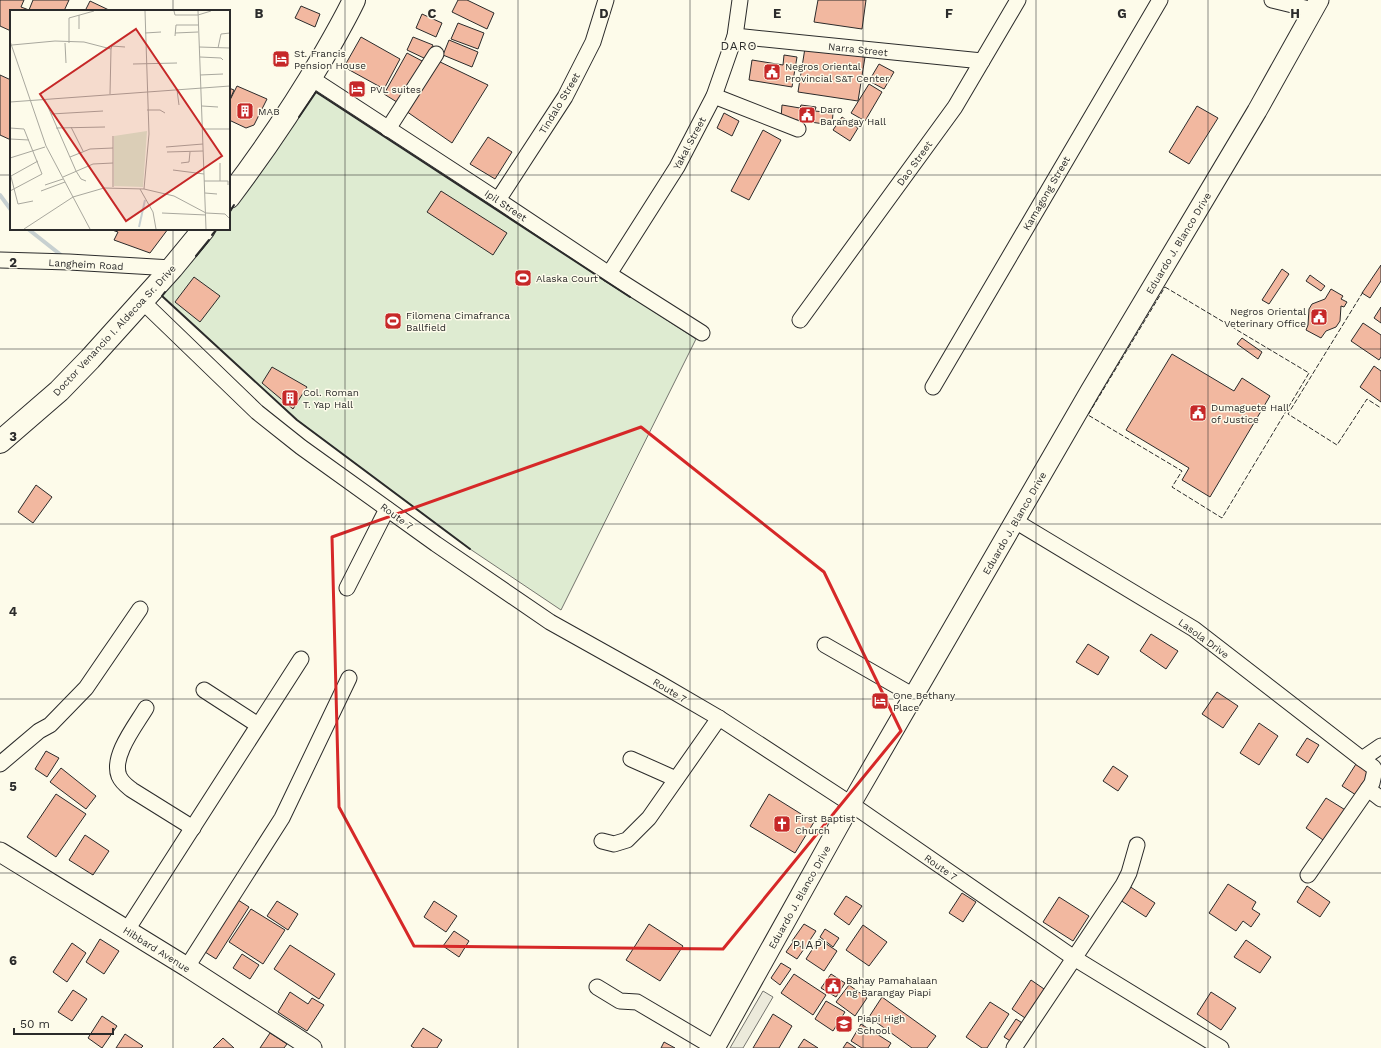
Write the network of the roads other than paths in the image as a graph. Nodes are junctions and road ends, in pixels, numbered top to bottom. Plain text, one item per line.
1 (354, 0) edge
2 (606, 0) edge
3 (740, 0) edge
4 (1018, 0) edge
5 (1160, 0) edge
6 (1272, 0) edge
7 (1316, 5) edge
8 (735, 36) junction
9 (436, 54) dead end
10 (982, 61) junction
11 (311, 78) junction
12 (714, 96) junction
13 (388, 129) junction
14 (798, 129) dead end
15 (230, 196) edge
16 (498, 200) junction
17 (203, 230) edge
18 (0, 260) edge
19 (172, 268) junction
20 (609, 274) junction
21 (142, 302) junction
22 (800, 320) dead end
23 (702, 332) dead end
24 (932, 387) dead end
25 (0, 442) edge
26 (387, 509) junction
27 (1015, 521) junction
28 (347, 588) dead end
29 (140, 609) dead end
30 (825, 645) dead end
31 (301, 659) dead end
32 (349, 678) dead end
33 (204, 690) dead end
34 (914, 696) junction
35 (146, 708) dead end
36 (719, 718) junction
37 (258, 725) junction
38 (1381, 746) edge
39 (631, 759) dead end
40 (1362, 759) junction
41 (0, 764) edge
42 (676, 779) junction
43 (1368, 789) junction
44 (1381, 799) edge
45 (851, 804) junction
46 (193, 828) junction
47 (602, 841) dead end
48 (1137, 846) dead end
49 (0, 852) edge
50 (1308, 875) dead end
51 (127, 930) junction
52 (1074, 958) junction
53 (187, 967) junction
54 (597, 987) dead end
55 (303, 1046) edge
56 (715, 1048) edge
57 (1014, 1048) edge
58 (1221, 1048) edge

1 - 11 highway
2 - 16 street, Tindalo Street
3 - 8 street, Yakal Street
4 - 10 street, Dao Street
5 - 24 street, Kamagong Street
6 - 7 street
7 - 27 main road, Eduardo J. Blanco Drive
8 - 10 street, Narra Street
8 - 12 street, Yakal Street
9 - 13 street
10 - 22 street, Dao Street
11 - 13 street, Ipil Street
11 - 15 highway
12 - 14 street
12 - 20 street, Yakal Street
13 - 16 street, Ipil Street
16 - 20 street, Ipil Street
17 - 19 highway, Doctor Venancio I. Aldecoa Sr. Drive
18 - 19 street, Langheim Road
19 - 21 highway, Doctor Venancio I. Aldecoa Sr. Drive
20 - 23 street, Ipil Street
21 - 25 highway, Doctor Venancio I. Aldecoa Sr. Drive
21 - 26 street, Route 7
26 - 28 street
26 - 36 street, Route 7
27 - 34 main road, Eduardo J. Blanco Drive
27 - 40 street, Lasola Drive
29 - 41 street
30 - 34 street
31 - 37 street
32 - 53 street
33 - 37 street
34 - 45 main road, Eduardo J. Blanco Drive
35 - 46 street
36 - 42 street
36 - 45 street, Route 7
37 - 46 street
38 - 40 street
39 - 42 street
40 - 43 street, Lasola Drive
42 - 47 street
43 - 44 street
43 - 50 street
45 - 52 street, Route 7
45 - 56 main road, Eduardo J. Blanco Drive
46 - 51 street
48 - 52 street
49 - 51 main road, Hibbard Avenue
51 - 53 main road, Hibbard Avenue
52 - 57 street
52 - 58 street, Route 7
53 - 55 main road, Hibbard Avenue
54 - 56 street

